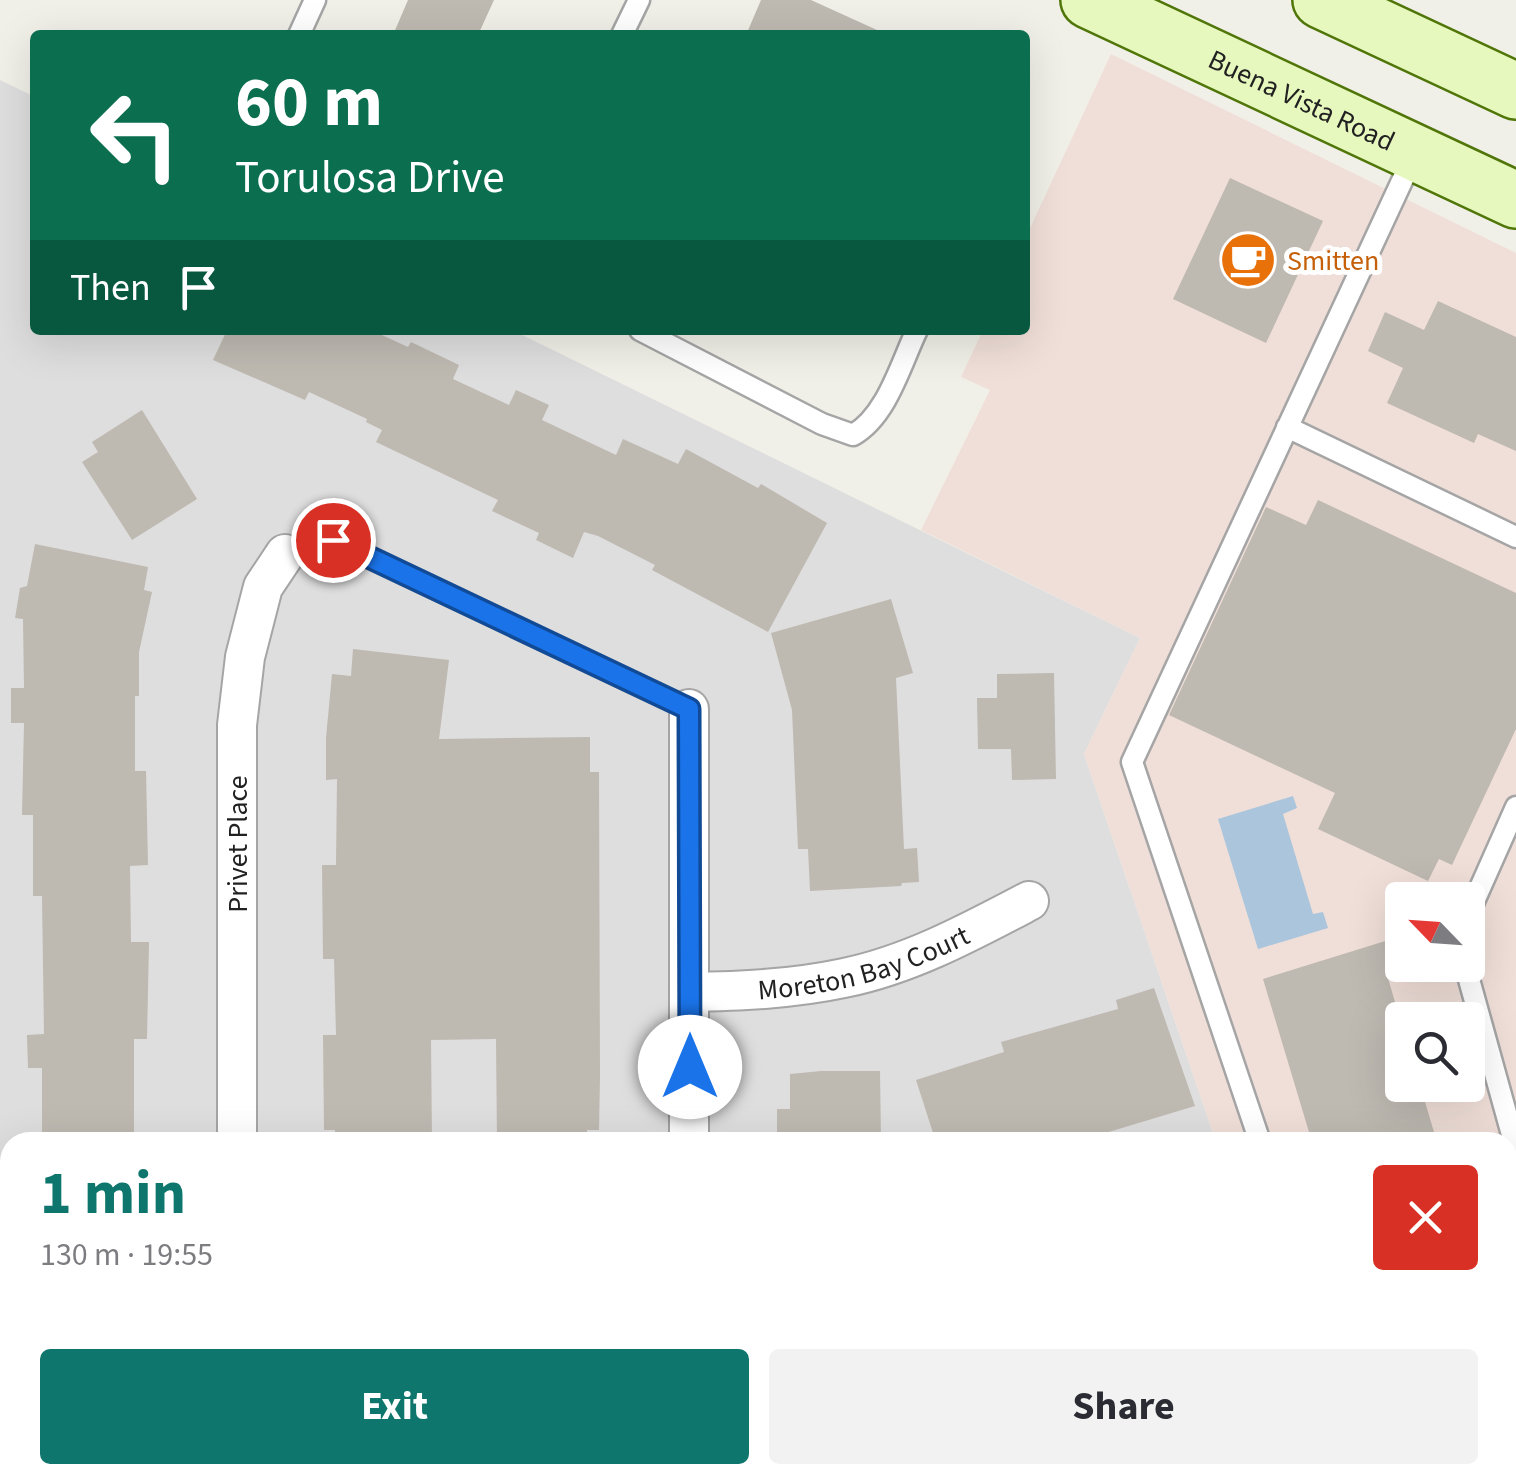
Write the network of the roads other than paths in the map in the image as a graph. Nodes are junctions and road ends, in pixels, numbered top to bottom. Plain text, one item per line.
1 (315, 0) edge
2 (638, 0) edge
3 (1090, 0) edge
4 (1320, 0) edge
5 (301, 30) edge
6 (624, 30) edge
7 (1516, 91) edge
8 (1414, 153) junction
9 (1516, 200) edge
10 (650, 335) edge
11 (915, 335) edge
12 (1287, 427) junction
13 (1516, 537) edge
14 (284, 554) joint
15 (689, 709) joint
16 (1516, 807) edge
17 (1483, 882) edge
18 (1030, 902) dead end
19 (1471, 982) edge
20 (690, 992) junction
21 (237, 1132) edge
22 (690, 1132) edge
23 (1257, 1132) edge
24 (1512, 1132) edge

1 - 5 lane
2 - 6 lane
3 - 8 main road, Buena Vista Road
4 - 7 main road
8 - 9 main road, Buena Vista Road
8 - 12 lane
10 - 11 lane
12 - 13 lane
12 - 23 lane
14 - 15 lane
14 - 21 street, Privet Place
15 - 20 street
16 - 17 lane
18 - 20 street, Moreton Bay Court
19 - 24 lane
20 - 22 street

